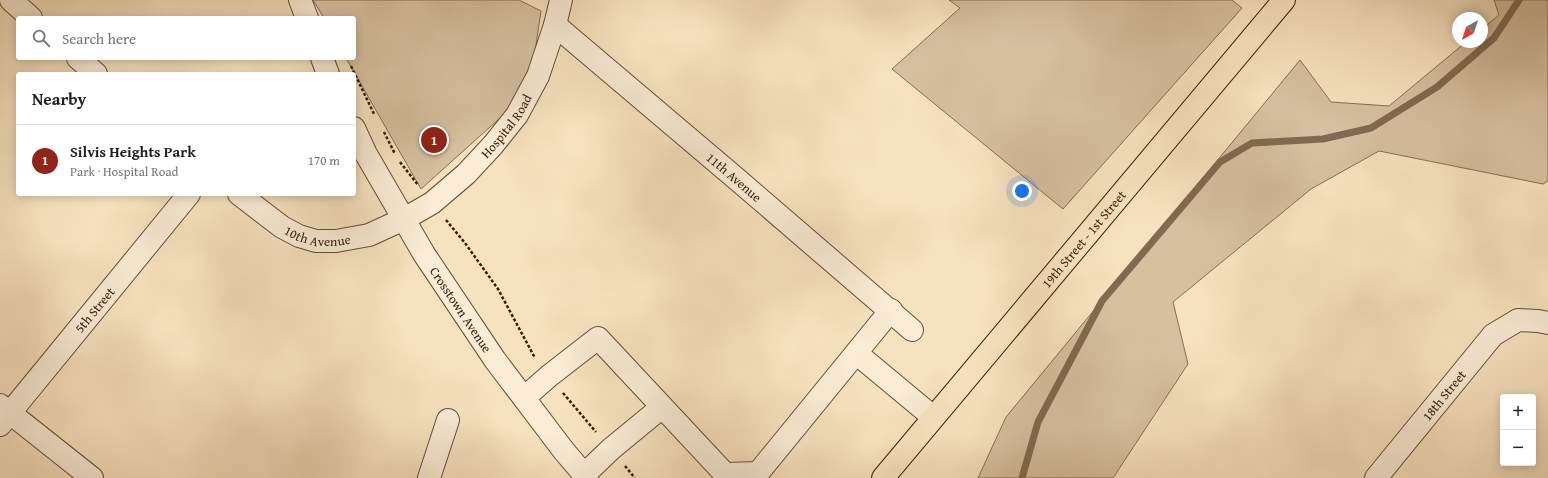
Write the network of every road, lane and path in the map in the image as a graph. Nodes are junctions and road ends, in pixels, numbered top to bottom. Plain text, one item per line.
1 (11, 0) edge
2 (300, 0) edge
3 (561, 0) edge
4 (1284, 0) edge
5 (30, 16) edge
6 (306, 16) edge
7 (555, 25) junction
8 (80, 60) edge
9 (323, 60) edge
10 (350, 64) dead end
11 (94, 72) edge
12 (327, 72) edge
13 (354, 72) edge
14 (356, 76) edge
15 (375, 116) dead end
16 (382, 129) dead end
17 (356, 132) edge
18 (396, 155) dead end
19 (399, 161) dead end
20 (421, 189) dead end
21 (187, 196) edge
22 (242, 196) edge
23 (404, 219) junction
24 (891, 310) junction
25 (1548, 323) edge
26 (912, 330) dead end
27 (856, 353) junction
28 (524, 398) junction
29 (662, 407) junction
30 (3, 414) edge
31 (933, 417) junction
32 (448, 420) dead end
33 (585, 476) edge
34 (92, 478) edge
35 (429, 478) edge
36 (883, 478) edge
37 (1376, 478) edge

1 - 5 street
2 - 6 street
3 - 7 street, Hospital Road
4 - 31 main road, 19th Street - 1st Street
7 - 23 street, Hospital Road
7 - 24 street, 11th Avenue
8 - 11 street
9 - 12 street
10 - 13 path
14 - 15 path
16 - 18 path
17 - 23 street, Crosstown Avenue
19 - 20 path
21 - 30 street, 5th Street
22 - 23 street, 10th Avenue
23 - 28 street, Crosstown Avenue
24 - 26 street, 11th Avenue
24 - 27 street
25 - 37 street, 18th Street
27 - 29 street
27 - 31 street
28 - 29 street
28 - 33 street, Crosstown Avenue
29 - 33 street
30 - 34 street
31 - 36 main road, 19th Street - 1st Street
32 - 35 street

